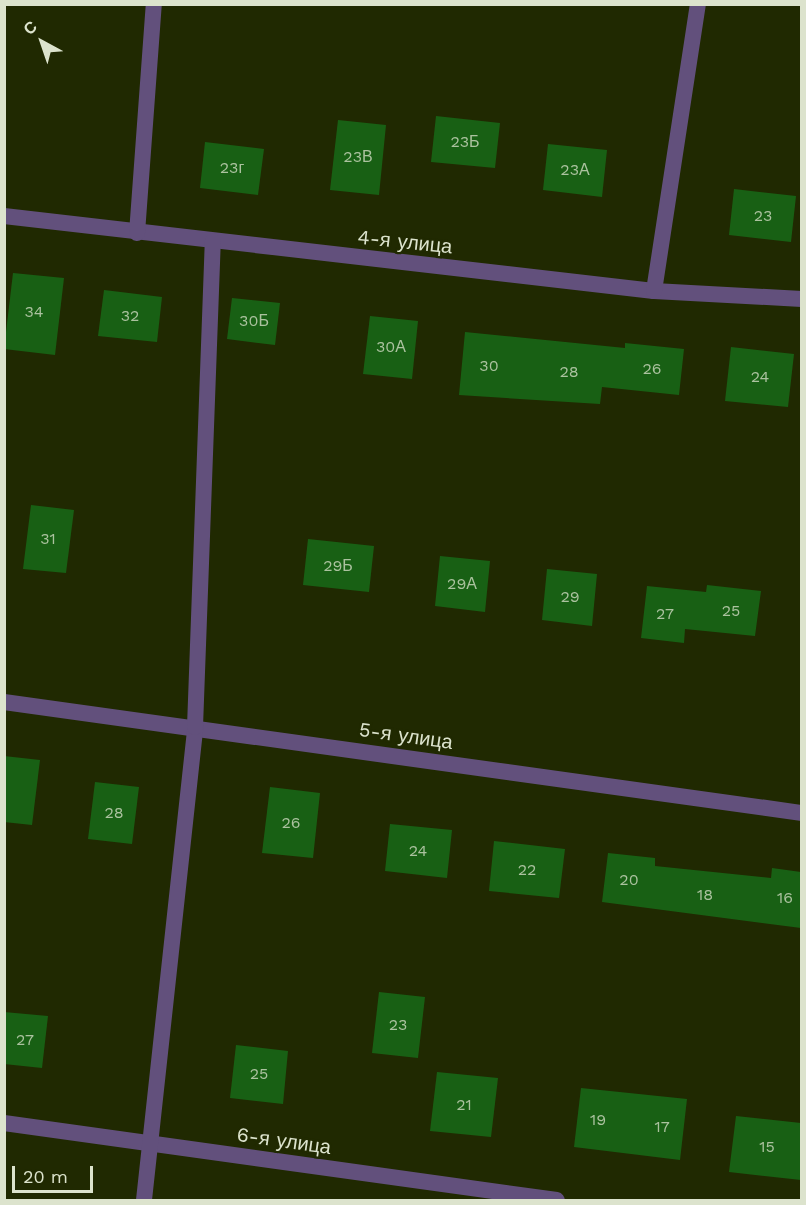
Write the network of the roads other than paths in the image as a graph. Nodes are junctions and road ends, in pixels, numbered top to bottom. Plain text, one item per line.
1 (154, 4) edge
2 (698, 4) edge
3 (4, 216) edge
4 (137, 233) junction
5 (213, 241) junction
6 (654, 291) junction
7 (801, 299) edge
8 (4, 702) edge
9 (195, 727) junction
10 (801, 813) edge
11 (4, 1124) edge
12 (150, 1143) junction
13 (144, 1200) edge
14 (557, 1200) edge

1 - 4 street
2 - 6 street
3 - 4 street, 4-я улица
4 - 5 street, 4-я улица
5 - 6 street, 4-я улица
5 - 9 street
6 - 7 street, 4-я улица
8 - 9 street, 5-я улица
9 - 10 street, 5-я улица
9 - 12 street
11 - 12 street, 6-я улица
12 - 13 street
12 - 14 street, 6-я улица

